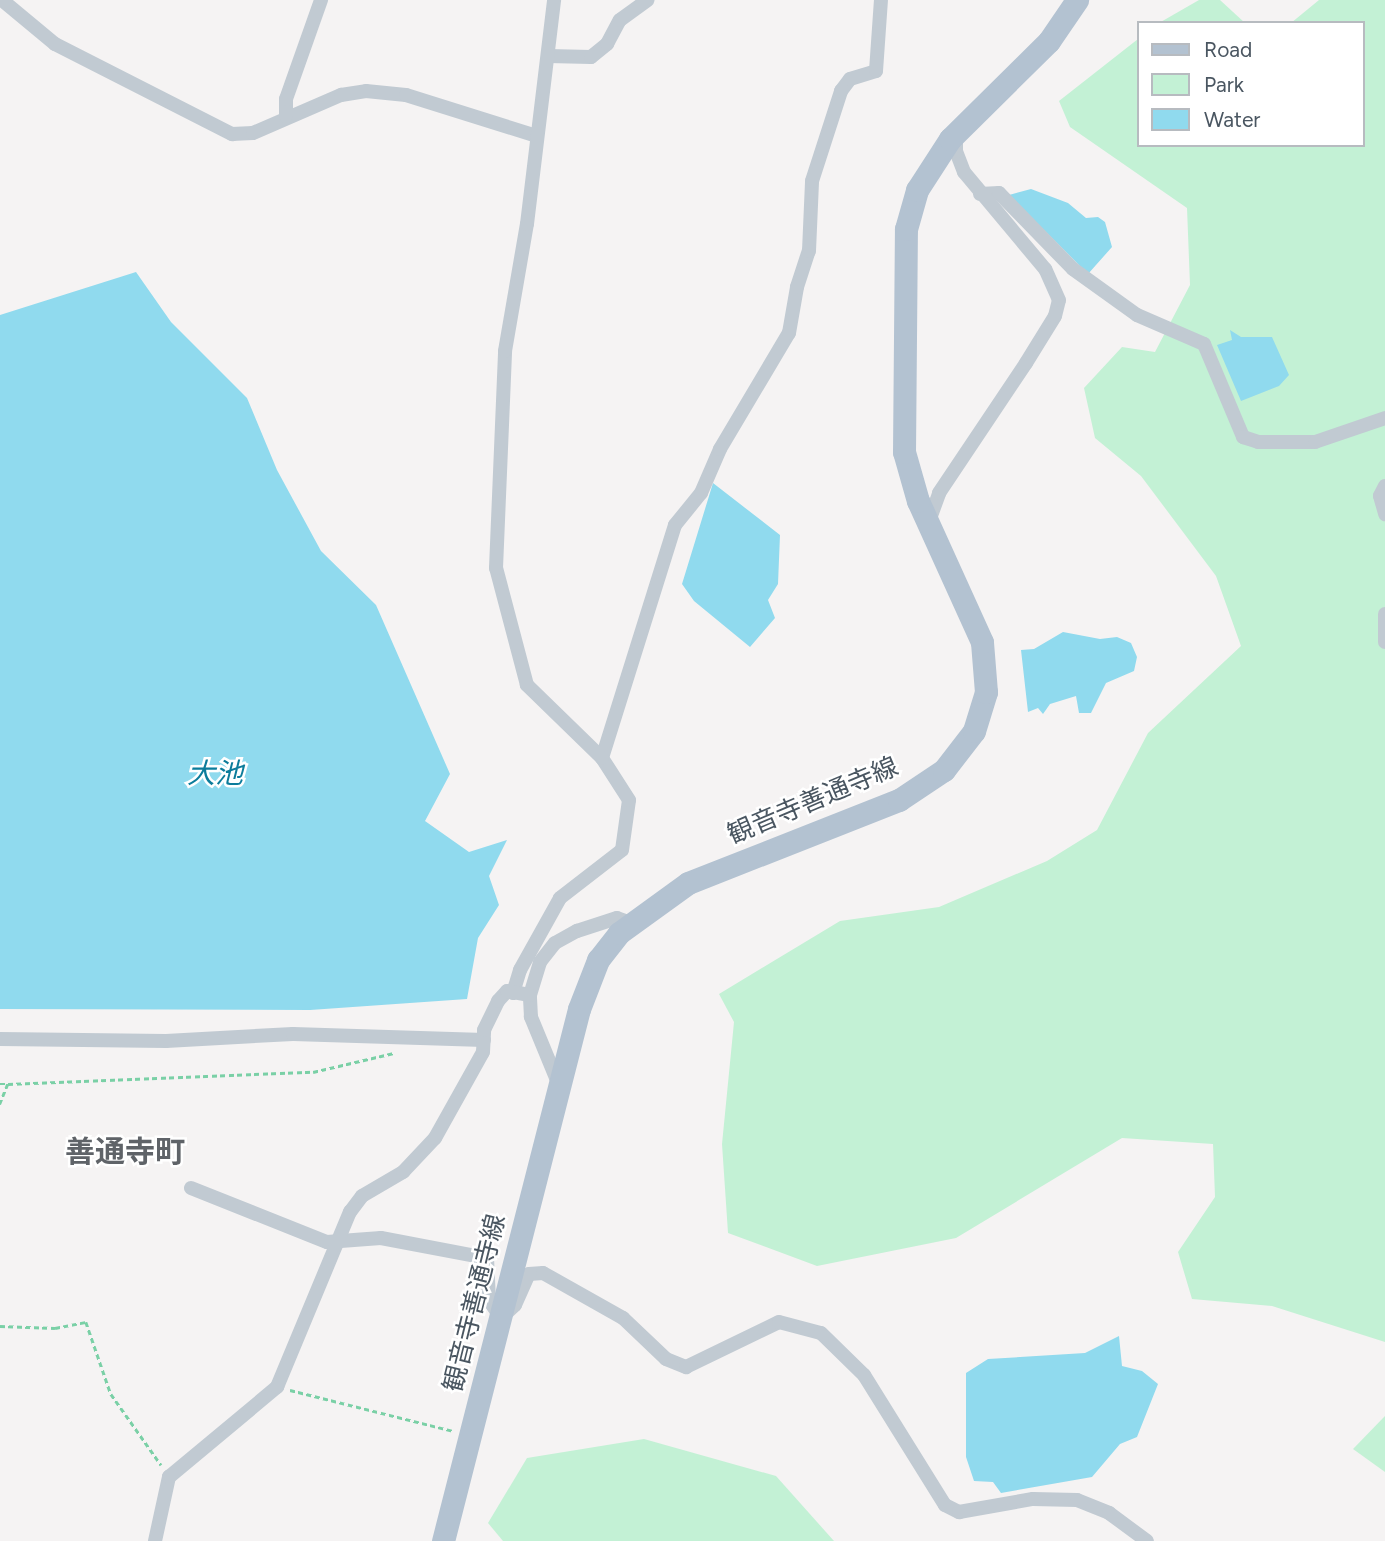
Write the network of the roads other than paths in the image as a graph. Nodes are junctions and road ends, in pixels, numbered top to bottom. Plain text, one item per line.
1 (2, 0) edge
2 (321, 0) edge
3 (554, 0) edge
4 (648, 0) edge
5 (881, 0) edge
6 (1077, 0) edge
7 (548, 56) junction
8 (286, 116) junction
9 (956, 133) junction
10 (534, 135) junction
11 (980, 194) junction
12 (1385, 418) edge
13 (1385, 486) edge
14 (1385, 514) edge
15 (928, 524) junction
16 (1385, 614) edge
17 (1385, 642) edge
18 (603, 758) junction
19 (631, 923) junction
20 (513, 993) junction
21 (530, 995) junction
22 (0, 1039) edge
23 (484, 1040) junction
24 (559, 1086) junction
25 (191, 1188) dead end
26 (339, 1238) junction
27 (501, 1318) junction
28 (155, 1541) edge
29 (443, 1541) edge
30 (1147, 1541) edge

1 - 8 street
2 - 8 street
3 - 7 street
4 - 7 street
5 - 18 street
6 - 9 main road, 観音寺善通寺線
7 - 10 street
8 - 10 street
9 - 11 street
9 - 15 main road, 観音寺善通寺線
10 - 18 street
11 - 12 street
11 - 15 street
13 - 14 street
15 - 19 main road, 観音寺善通寺線
16 - 17 street
18 - 20 street
19 - 21 street
19 - 24 main road, 観音寺善通寺線
20 - 21 street
20 - 23 street
21 - 24 street
22 - 23 street
23 - 26 street
24 - 27 main road, 観音寺善通寺線
25 - 26 street
26 - 27 street
26 - 28 street
27 - 29 main road, 観音寺善通寺線
27 - 30 street

